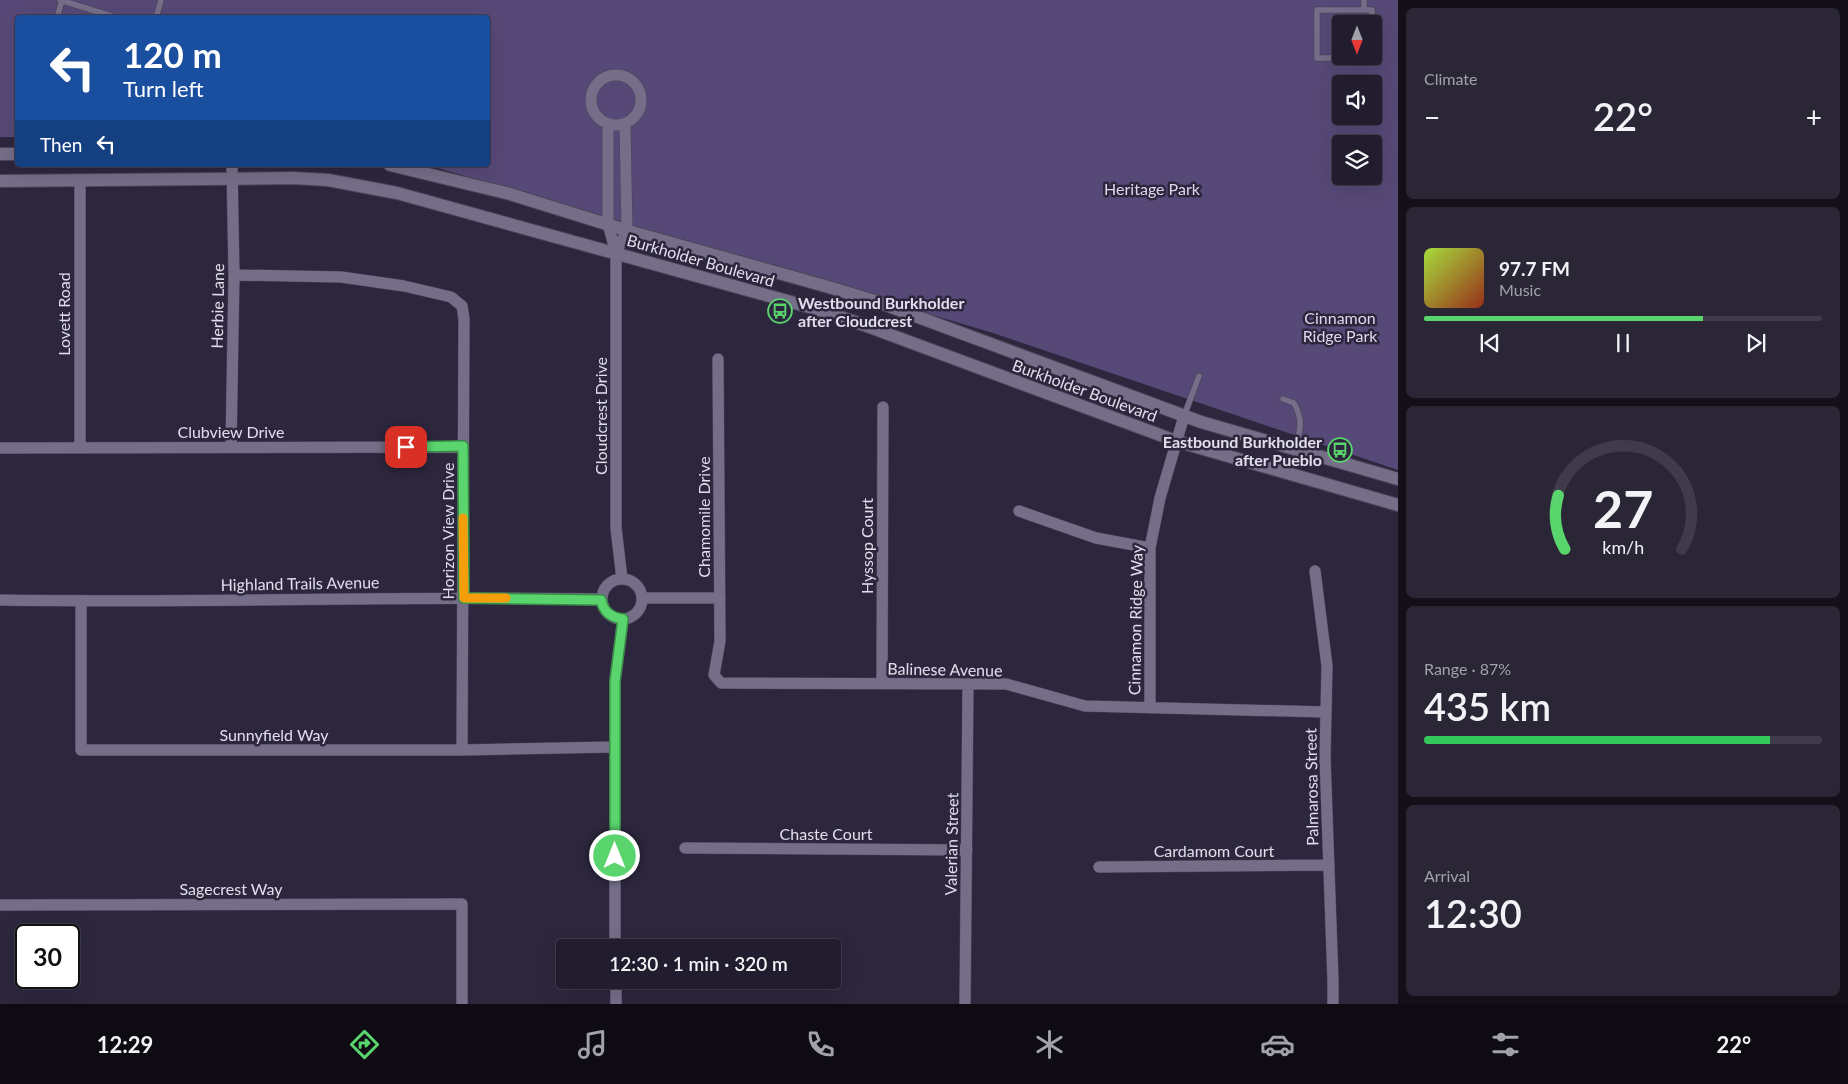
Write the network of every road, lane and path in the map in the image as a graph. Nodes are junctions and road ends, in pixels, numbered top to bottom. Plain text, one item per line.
1 (61, 0) edge
2 (161, 0) edge
3 (1364, 0) edge
4 (1364, 10) junction
5 (58, 15) edge
6 (108, 15) edge
7 (157, 15) edge
8 (1372, 15) edge
9 (1332, 58) edge
10 (608, 124) junction
11 (624, 124) junction
12 (0, 154) edge
13 (15, 154) edge
14 (398, 167) edge
15 (232, 171) edge
16 (0, 181) edge
17 (80, 181) junction
18 (608, 224) junction
19 (626, 230) junction
20 (616, 253) junction
21 (234, 275) junction
22 (718, 359) dead end
23 (1198, 376) dead end
24 (1283, 399) dead end
25 (883, 407) dead end
26 (1184, 416) junction
27 (1176, 441) junction
28 (463, 446) junction
29 (231, 447) junction
30 (0, 448) edge
31 (80, 448) junction
32 (1295, 449) junction
33 (1398, 479) edge
34 (1398, 505) edge
35 (1019, 512) dead end
36 (1150, 548) junction
37 (1315, 571) dead end
38 (622, 579) junction
39 (464, 598) junction
40 (642, 598) junction
41 (720, 598) junction
42 (0, 600) edge
43 (601, 600) junction
44 (81, 602) junction
45 (623, 619) junction
46 (714, 675) joint
47 (882, 684) junction
48 (968, 684) junction
49 (1150, 708) junction
50 (1326, 712) junction
51 (614, 747) junction
52 (462, 750) junction
53 (685, 848) dead end
54 (967, 850) junction
55 (1329, 866) junction
56 (1099, 867) dead end
57 (0, 905) edge
58 (615, 939) edge
59 (616, 989) edge
60 (462, 1004) edge
61 (616, 1004) edge
62 (965, 1004) edge
63 (1332, 1004) edge

1 - 5 lane
1 - 6 lane
2 - 7 lane
3 - 4 lane
4 - 8 lane
4 - 9 lane
10 - 11 street
10 - 11 street
10 - 18 street, Cloudcrest Drive
11 - 19 street, Cloudcrest Drive
12 - 13 main road
14 - 18 main road, Burkholder Boulevard
15 - 17 main road, Burkholder Boulevard
15 - 20 main road, Burkholder Boulevard
15 - 21 street, Herbie Lane
16 - 17 main road, Burkholder Boulevard
17 - 31 street, Lovett Road
18 - 19 main road, Burkholder Boulevard
18 - 20 street, Cloudcrest Drive
19 - 20 street, Cloudcrest Drive
19 - 26 main road, Burkholder Boulevard
20 - 27 main road, Burkholder Boulevard
20 - 38 street, Cloudcrest Drive
21 - 28 street, Horizon View Drive
21 - 29 street, Herbie Lane
22 - 41 street, Chamomile Drive
23 - 26 lane
24 - 32 lane
25 - 47 street, Hyssop Court
26 - 27 street, Cinnamon Ridge Way
26 - 32 main road, Burkholder Boulevard
27 - 34 main road, Burkholder Boulevard
27 - 36 street, Cinnamon Ridge Way
28 - 29 street, Clubview Drive
28 - 39 street, Horizon View Drive
29 - 31 street, Clubview Drive
30 - 31 street, Clubview Drive
32 - 33 main road, Burkholder Boulevard
35 - 36 street
36 - 49 street, Cinnamon Ridge Way
37 - 50 street, Palmarosa Street
38 - 40 street
38 - 43 street
39 - 43 street, Highland Trails Avenue
39 - 44 street, Highland Trails Avenue
39 - 52 street, Horizon View Drive
40 - 41 street
40 - 45 street
41 - 46 street, Chamomile Drive
42 - 44 street, Highland Trails Avenue
43 - 45 street
44 - 52 street, Sunnyfield Way
45 - 51 street
46 - 47 street, Balinese Avenue
47 - 48 street, Balinese Avenue
48 - 49 street, Balinese Avenue
48 - 54 street, Valerian Street
49 - 50 street, Balinese Avenue
50 - 55 street, Palmarosa Street
51 - 52 street, Sunnyfield Way
51 - 58 street
53 - 54 street, Chaste Court
54 - 62 street, Valerian Street
55 - 56 street, Cardamom Court
55 - 63 street, Palmarosa Street
57 - 60 street, Sagecrest Way
59 - 61 street

